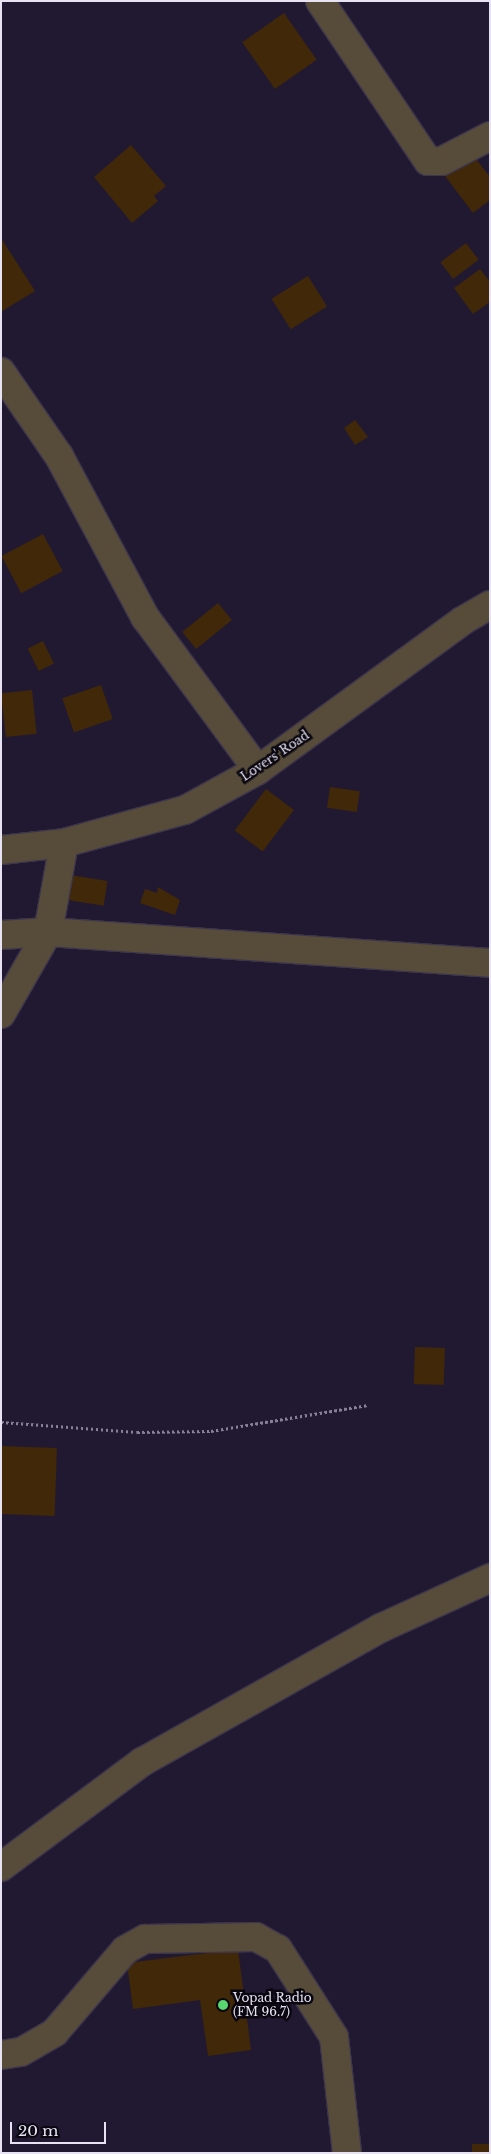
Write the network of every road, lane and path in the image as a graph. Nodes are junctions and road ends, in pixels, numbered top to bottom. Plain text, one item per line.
1 (320, 1) edge
2 (490, 136) edge
3 (1, 372) edge
4 (490, 606) edge
5 (258, 770) junction
6 (64, 843) junction
7 (1, 850) edge
8 (48, 932) junction
9 (1, 935) edge
10 (490, 963) edge
11 (1, 1014) edge
12 (368, 1404) dead end
13 (1, 1422) edge
14 (490, 1578) edge
15 (1, 1867) edge
16 (1, 2055) edge
17 (347, 2153) edge

1 - 2 street
3 - 5 street
4 - 5 street, Lovers' Road
5 - 6 street, Lovers' Road
6 - 7 street, Lovers' Road
6 - 8 street
8 - 9 street
8 - 10 street
8 - 11 street
12 - 13 path
14 - 15 street
16 - 17 street

